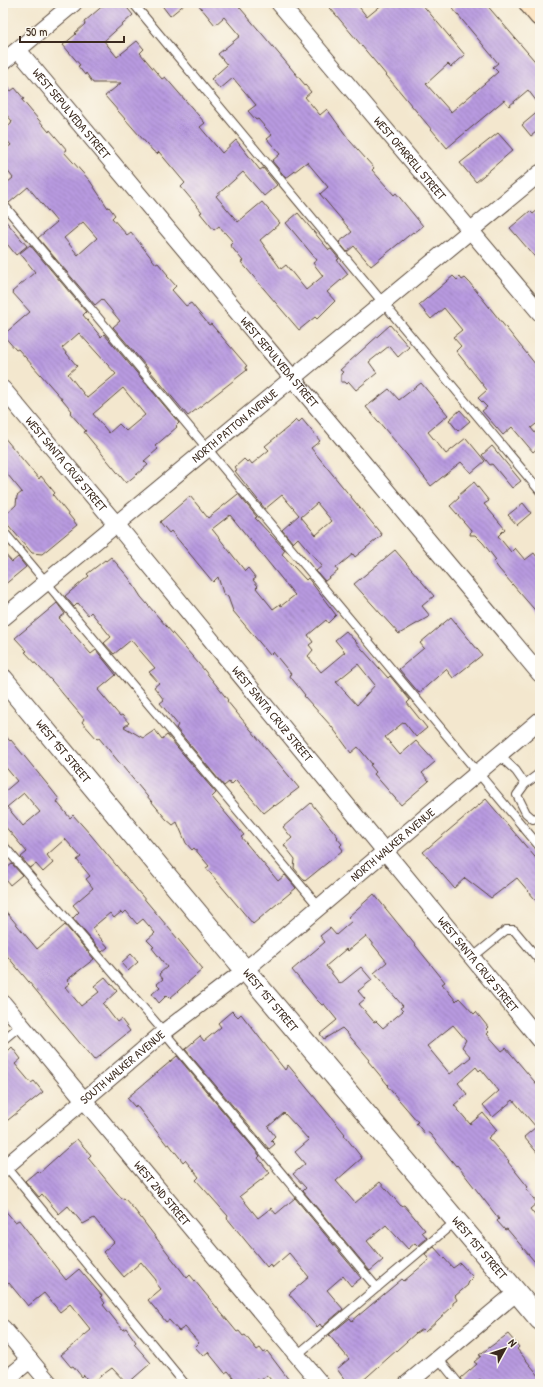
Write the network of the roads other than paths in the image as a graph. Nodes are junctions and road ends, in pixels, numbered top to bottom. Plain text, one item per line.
1 (74, 3) edge
2 (133, 3) edge
3 (279, 3) edge
4 (530, 3) edge
5 (540, 15) edge
6 (18, 50) junction
7 (3, 62) edge
8 (540, 173) edge
9 (3, 204) edge
10 (472, 230) junction
11 (383, 302) junction
12 (540, 313) edge
13 (291, 378) junction
14 (3, 389) edge
15 (207, 448) junction
16 (540, 491) edge
17 (116, 524) junction
18 (3, 531) edge
19 (46, 582) junction
20 (3, 618) edge
21 (540, 674) edge
22 (3, 679) edge
23 (538, 727) edge
24 (499, 755) junction
25 (478, 773) junction
26 (540, 773) edge
27 (525, 784) junction
28 (540, 817) edge
29 (3, 844) edge
30 (540, 847) edge
31 (386, 851) junction
32 (319, 907) junction
33 (473, 957) junction
34 (540, 961) edge
35 (245, 970) junction
36 (3, 1003) edge
37 (21, 1025) junction
38 (164, 1032) junction
39 (538, 1035) edge
40 (3, 1040) edge
41 (83, 1100) junction
42 (4, 1168) edge
43 (457, 1221) junction
44 (378, 1288) junction
45 (517, 1292) junction
46 (540, 1320) edge
47 (3, 1328) edge
48 (297, 1354) junction
49 (439, 1359) junction
50 (30, 1360) junction
51 (3, 1382) edge
52 (50, 1384) edge
53 (185, 1384) edge
54 (321, 1384) edge
55 (407, 1384) edge
56 (459, 1384) edge

1 - 6 street
2 - 11 lane
3 - 10 street, WEST OFARRELL STREET
4 - 5 main road
6 - 7 street
6 - 13 street, WEST SEPULVEDA STREET
8 - 10 street, NORTH PATTON AVENUE
9 - 15 lane
10 - 11 street, NORTH PATTON AVENUE
10 - 12 street, WEST OFARRELL STREET
11 - 13 street, NORTH PATTON AVENUE
11 - 16 lane
13 - 15 street, NORTH PATTON AVENUE
13 - 21 street, WEST SEPULVEDA STREET
14 - 17 street, WEST SANTA CRUZ STREET
15 - 17 street, NORTH PATTON AVENUE
15 - 25 lane
17 - 19 street, NORTH PATTON AVENUE
17 - 31 street, WEST SANTA CRUZ STREET
18 - 19 lane
19 - 20 street, NORTH PATTON AVENUE
19 - 32 lane
22 - 35 street, WEST 1ST STREET
23 - 24 street, NORTH WALKER AVENUE
24 - 25 street, NORTH WALKER AVENUE
24 - 27 lane
25 - 30 lane
25 - 31 street, NORTH WALKER AVENUE
26 - 27 lane
27 - 28 lane
29 - 38 lane
31 - 32 street, NORTH WALKER AVENUE
31 - 33 street, WEST SANTA CRUZ STREET
32 - 35 street, NORTH WALKER AVENUE
33 - 34 lane
33 - 39 street, WEST SANTA CRUZ STREET
35 - 38 street, SOUTH WALKER AVENUE
35 - 43 street, WEST 1ST STREET
36 - 37 street, WEST 2ND STREET
37 - 40 lane
37 - 41 street, WEST 2ND STREET
38 - 41 street, SOUTH WALKER AVENUE
38 - 44 lane
41 - 42 street, SOUTH WALKER AVENUE
41 - 48 street, WEST 2ND STREET
42 - 53 lane
43 - 44 lane
43 - 45 street, WEST 1ST STREET
44 - 48 lane
45 - 46 street, WEST 1ST STREET
45 - 49 street
47 - 50 street
48 - 54 street, WEST 2ND STREET
49 - 55 street
49 - 56 lane
50 - 51 street
50 - 52 street

